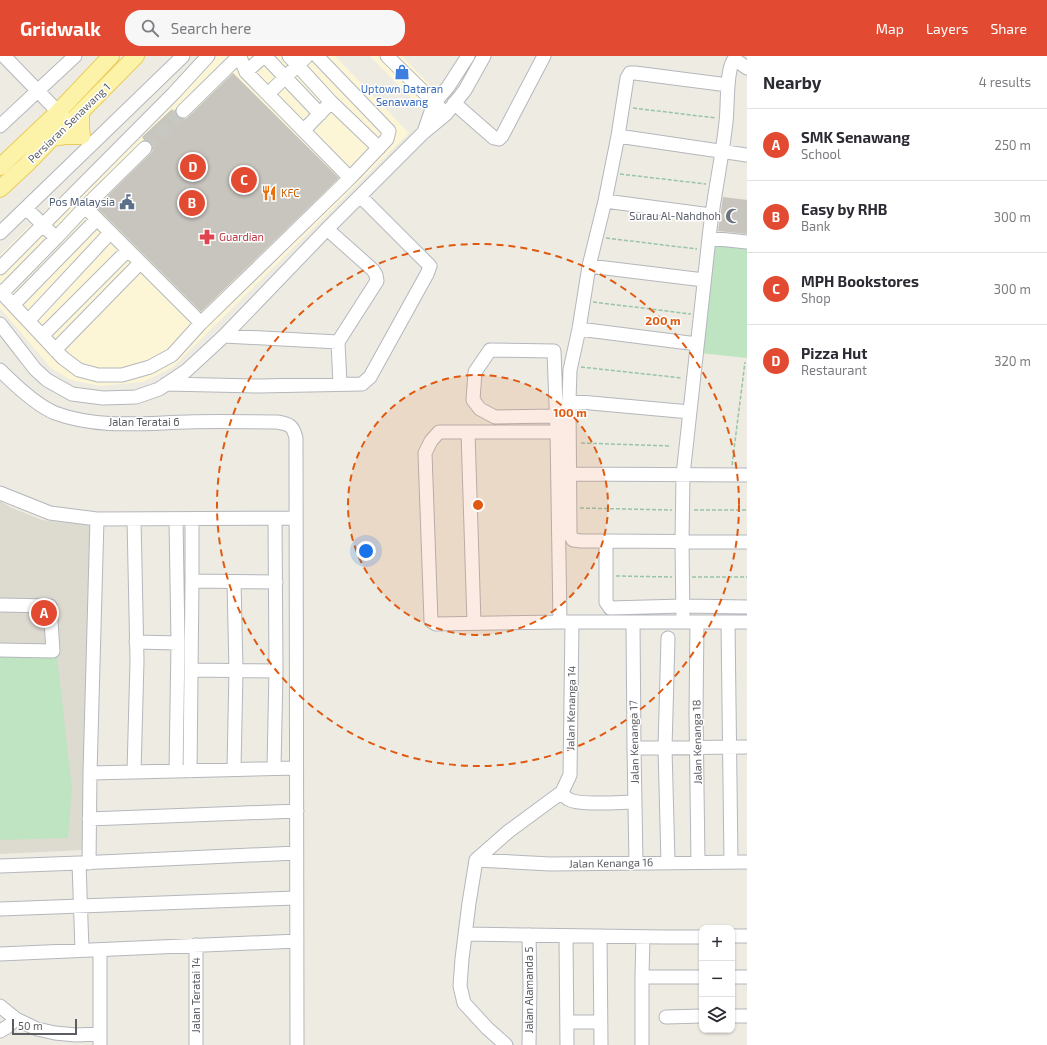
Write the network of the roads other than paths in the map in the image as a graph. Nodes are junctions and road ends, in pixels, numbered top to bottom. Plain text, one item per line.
1 (75, 56) edge
2 (111, 56) edge
3 (136, 56) edge
4 (183, 56) edge
5 (208, 56) edge
6 (240, 56) edge
7 (264, 56) edge
8 (317, 56) edge
9 (387, 56) edge
10 (468, 56) edge
11 (484, 56) edge
12 (544, 56) edge
13 (9, 58) edge
14 (298, 59) edge
15 (747, 68) edge
16 (246, 72) junction
17 (285, 77) junction
18 (728, 85) junction
19 (38, 92) junction
20 (268, 94) junction
21 (331, 102) junction
22 (434, 103) junction
23 (454, 103) junction
24 (182, 111) tunnel mouth
25 (58, 112) junction
26 (81, 112) junction
27 (320, 114) junction
28 (446, 114) junction
29 (2, 119) edge
30 (70, 123) junction
31 (304, 130) junction
32 (423, 133) junction
33 (618, 136) junction
34 (52, 138) junction
35 (87, 140) junction
36 (144, 148) tunnel mouth
37 (379, 148) junction
38 (722, 151) junction
39 (747, 155) edge
40 (0, 167) edge
41 (360, 168) junction
42 (350, 178) junction
43 (374, 182) junction
44 (0, 189) edge
45 (360, 196) junction
46 (605, 201) junction
47 (84, 207) junction
48 (26, 208) junction
49 (711, 215) junction
50 (97, 220) junction
51 (43, 224) junction
52 (327, 229) junction
53 (0, 233) edge
54 (110, 233) junction
55 (56, 238) junction
56 (747, 242) edge
57 (708, 244) junction
58 (128, 250) junction
59 (140, 263) junction
60 (589, 266) junction
61 (0, 268) edge
62 (704, 280) junction
63 (1, 292) edge
64 (13, 304) junction
65 (28, 321) junction
66 (201, 323) junction
67 (0, 324) edge
68 (579, 329) junction
69 (42, 336) junction
70 (224, 336) junction
71 (338, 342) junction
72 (697, 344) junction
73 (55, 350) junction
74 (0, 370) edge
75 (166, 384) junction
76 (340, 384) junction
77 (569, 401) junction
78 (690, 412) junction
79 (556, 416) junction
80 (468, 432) junction
81 (557, 432) junction
82 (569, 474) junction
83 (683, 475) junction
84 (747, 475) edge
85 (0, 493) edge
86 (296, 518) junction
87 (97, 519) junction
88 (134, 519) junction
89 (192, 519) junction
90 (275, 519) junction
91 (176, 520) junction
92 (606, 540) junction
93 (682, 541) junction
94 (747, 542) edge
95 (192, 581) junction
96 (234, 582) junction
97 (276, 582) junction
98 (0, 605) edge
99 (683, 606) junction
100 (747, 607) edge
101 (566, 622) junction
102 (633, 622) junction
103 (683, 622) junction
104 (697, 622) junction
105 (728, 622) junction
106 (747, 622) edge
107 (474, 623) junction
108 (668, 638) dead end
109 (136, 642) junction
110 (178, 643) junction
111 (0, 650) edge
112 (191, 670) junction
113 (236, 670) junction
114 (276, 671) junction
115 (730, 747) junction
116 (747, 747) edge
117 (634, 748) junction
118 (665, 748) junction
119 (697, 748) junction
120 (274, 768) junction
121 (296, 768) junction
122 (234, 769) junction
123 (176, 771) junction
124 (190, 771) junction
125 (134, 772) junction
126 (90, 773) junction
127 (562, 792) junction
128 (635, 802) junction
129 (297, 811) junction
130 (89, 819) junction
131 (296, 853) junction
132 (476, 860) junction
133 (668, 862) junction
134 (698, 862) junction
135 (732, 862) junction
136 (747, 862) edge
137 (84, 863) junction
138 (636, 863) junction
139 (0, 866) edge
140 (296, 898) junction
141 (81, 906) junction
142 (0, 909) edge
143 (465, 934) junction
144 (528, 935) junction
145 (566, 936) junction
146 (600, 936) junction
147 (735, 936) edge
148 (747, 936) edge
149 (643, 937) junction
150 (699, 937) edge
151 (297, 941) junction
152 (196, 945) junction
153 (82, 950) junction
154 (100, 950) junction
155 (0, 954) edge
156 (642, 977) junction
157 (699, 977) edge
158 (735, 977) edge
159 (747, 977) edge
160 (0, 1006) edge
161 (699, 1016) edge
162 (735, 1016) edge
163 (747, 1016) edge
164 (666, 1017) dead end
165 (16, 1019) junction
166 (567, 1022) junction
167 (600, 1022) junction
168 (0, 1031) edge
169 (100, 1040) edge
170 (196, 1045) edge
171 (297, 1045) edge
172 (506, 1045) edge
173 (529, 1045) edge
174 (567, 1045) edge
175 (600, 1045) edge
176 (642, 1045) edge

1 - 19 street
2 - 25 main road, Persiaran Senawang 1
3 - 26 main road, Persiaran Senawang 1
4 - 35 street
5 - 51 street
6 - 16 street
6 - 24 street
7 - 16 street
7 - 17 street
8 - 37 street
9 - 22 street
10 - 22 street
11 - 23 street
12 - 23 street
13 - 19 street
14 - 17 street
14 - 21 street
15 - 18 street
16 - 20 street
17 - 20 street
17 - 27 street
18 - 33 street
18 - 38 street
19 - 25 street
19 - 29 street
20 - 31 street
21 - 27 street
21 - 37 street
22 - 28 street
22 - 32 street
23 - 28 street
25 - 30 street
25 - 40 main road, Persiaran Senawang 1
26 - 30 main road, Persiaran Senawang 1
26 - 35 main road
27 - 31 street
28 - 32 street
30 - 34 main road, Persiaran Senawang 1
30 - 35 street
31 - 42 street
32 - 43 street
33 - 38 street
33 - 46 street
34 - 35 main road
34 - 44 main road, Persiaran Senawang 1
35 - 48 street
36 - 47 street
37 - 41 street
38 - 39 street
38 - 49 street
41 - 42 street
41 - 43 street
42 - 66 street
43 - 45 street
45 - 52 street
45 - 76 street
46 - 49 street
46 - 60 street
47 - 50 street
47 - 55 street
48 - 51 street
48 - 53 street
49 - 57 street
50 - 54 street
50 - 64 street
51 - 55 street
51 - 61 street
52 - 70 street
52 - 71 street
54 - 58 street
54 - 65 street
55 - 63 street
56 - 57 street
57 - 62 street
58 - 59 street
58 - 69 street
59 - 66 street
59 - 73 street
60 - 62 street
60 - 68 street
62 - 72 street
63 - 64 street
64 - 65 street
65 - 69 street
66 - 73 street
67 - 75 street
68 - 72 street
68 - 77 street
69 - 73 street
70 - 71 street
70 - 75 street
71 - 76 street
72 - 78 street
74 - 86 street, Jalan Teratai 6
75 - 76 street
77 - 78 street
77 - 82 street
78 - 83 street
79 - 79 street, Jalan Kenanga 14
79 - 81 street, Jalan Kenanga 14
80 - 81 street
80 - 107 street
80 - 107 street
81 - 101 street, Jalan Kenanga 14
82 - 83 street
82 - 92 street
83 - 84 street
83 - 93 street
85 - 87 street
86 - 90 street
86 - 121 street
87 - 88 street
87 - 126 street
88 - 91 street
88 - 109 street
89 - 90 street
89 - 91 street
89 - 95 street
90 - 97 street
91 - 110 street
92 - 93 street
92 - 99 street
93 - 94 street
93 - 99 street
95 - 96 street
95 - 112 street
96 - 97 street
96 - 113 street
97 - 114 street
98 - 111 street
99 - 100 street
99 - 103 street
101 - 102 street
101 - 107 street
101 - 127 street, Jalan Kenanga 14
102 - 103 street
102 - 117 street, Jalan Kenanga 17
103 - 104 street
104 - 105 street
104 - 119 street, Jalan Kenanga 18
105 - 106 street
105 - 115 street
108 - 118 street
109 - 110 street
109 - 125 street
110 - 123 street
112 - 113 street
112 - 124 street
113 - 114 street
113 - 122 street
114 - 120 street
115 - 116 street
115 - 119 street
115 - 135 street
117 - 118 street
117 - 128 street, Jalan Kenanga 17
118 - 119 street
118 - 133 street
119 - 134 street, Jalan Kenanga 18
120 - 121 street
120 - 122 street
121 - 129 street
122 - 124 street
123 - 124 street
123 - 125 street
125 - 126 street
126 - 130 street
127 - 128 street
127 - 132 street
128 - 138 street, Jalan Kenanga 17
129 - 130 street
129 - 131 street
130 - 137 street
131 - 137 street
131 - 140 street
132 - 138 street, Jalan Kenanga 16
132 - 143 street
133 - 134 street, Jalan Kenanga 16
133 - 138 street, Jalan Kenanga 16
134 - 135 street, Jalan Kenanga 16
135 - 136 street, Jalan Kenanga 16
137 - 139 street
137 - 141 street
140 - 141 street
140 - 151 street
141 - 142 street
141 - 153 street
143 - 144 street
143 - 172 street
144 - 145 street
144 - 173 street, Jalan Alamanda 5
145 - 146 street
145 - 166 street
146 - 149 street
146 - 167 street
147 - 148 street
149 - 150 street
149 - 156 street
151 - 152 street
151 - 171 street
152 - 154 street
152 - 170 street, Jalan Teratai 14
153 - 154 street
153 - 155 street
154 - 169 street
156 - 157 street
156 - 176 street
158 - 159 street
160 - 165 street
161 - 164 street
162 - 163 street
165 - 168 street
165 - 169 street
166 - 167 street
166 - 174 street
167 - 175 street

